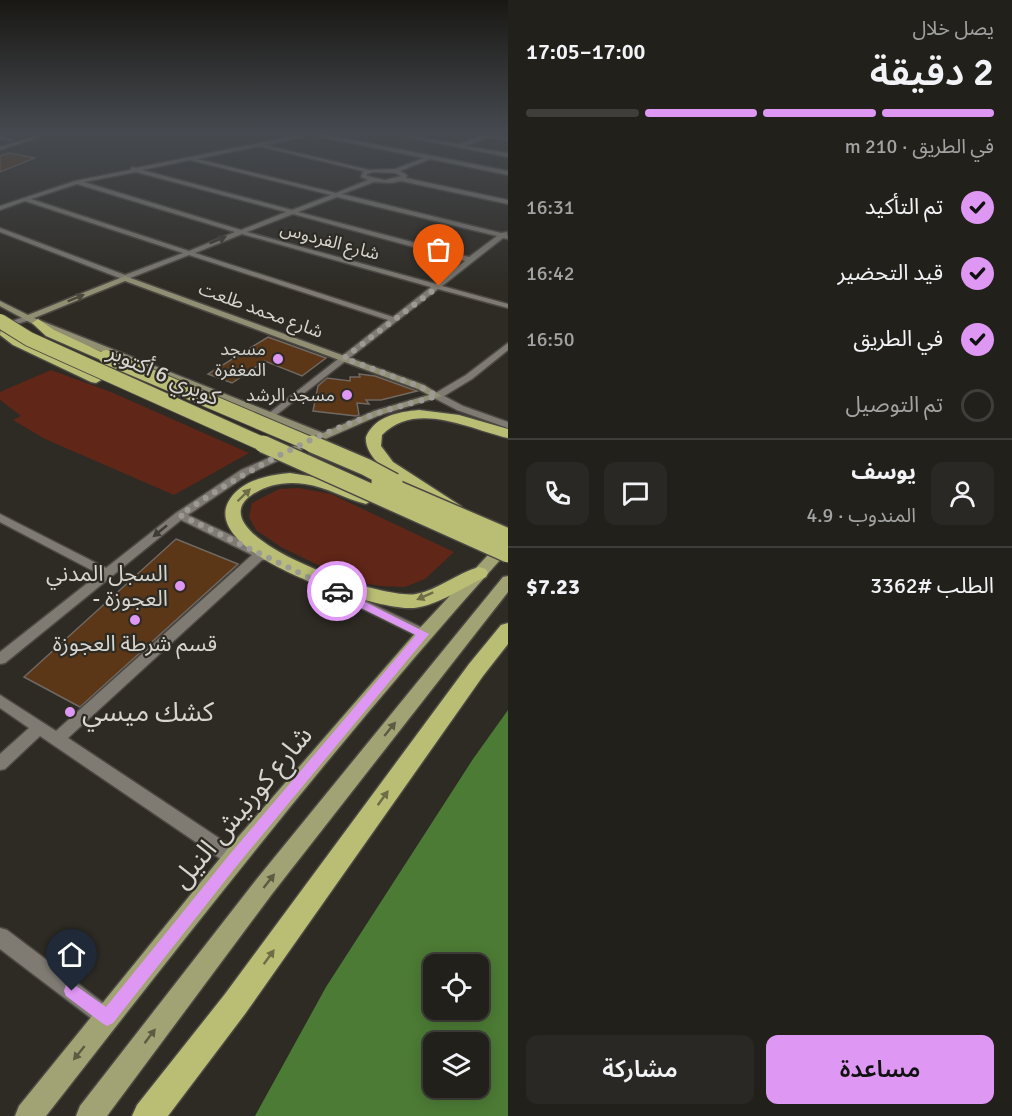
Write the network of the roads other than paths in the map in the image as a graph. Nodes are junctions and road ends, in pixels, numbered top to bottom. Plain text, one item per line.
1 (67, 185) edge
2 (87, 185) edge
3 (191, 185) edge
4 (295, 185) edge
5 (360, 185) edge
6 (430, 185) edge
7 (334, 195) junction
8 (24, 199) junction
9 (508, 202) edge
10 (0, 208) edge
11 (290, 212) junction
12 (0, 230) edge
13 (240, 232) junction
14 (506, 234) edge
15 (187, 253) junction
16 (471, 260) junction
17 (125, 278) junction
18 (439, 286) junction
19 (0, 303) edge
20 (508, 306) edge
21 (0, 311) edge
22 (395, 320) junction
23 (32, 321) junction
24 (0, 326) edge
25 (508, 346) edge
26 (344, 358) junction
27 (437, 396) junction
28 (271, 416) junction
29 (508, 425) edge
30 (508, 434) edge
31 (322, 436) junction
32 (280, 456) junction
33 (381, 496) junction
34 (423, 501) junction
35 (180, 515) junction
36 (0, 517) edge
37 (464, 526) junction
38 (508, 537) edge
39 (508, 542) edge
40 (256, 549) junction
41 (508, 554) edge
42 (107, 573) junction
43 (478, 573) junction
44 (508, 581) edge
45 (508, 630) edge
46 (424, 634) junction
47 (0, 659) edge
48 (0, 700) edge
49 (40, 727) junction
50 (57, 739) junction
51 (0, 764) edge
52 (234, 858) junction
53 (0, 937) edge
54 (107, 1018) junction
55 (29, 1116) edge
56 (90, 1116) edge
57 (148, 1116) edge

1 - 8 street
2 - 13 street, شارع الفردوس
3 - 11 street
4 - 7 street
5 - 7 street
6 - 9 street
7 - 11 street
7 - 14 street
8 - 10 street
8 - 15 street
11 - 13 street
11 - 16 street
12 - 17 street, شارع محمد طلعت
15 -> 13 street
13 - 18 street, شارع الفردوس
14 - 16 street
15 - 17 street
15 - 22 street
16 - 18 street
23 -> 17 street
17 - 26 street, شارع محمد طلعت
18 - 20 street, شارع الفردوس
18 - 22 street
19 - 23 street
21 - 34 highway, كوبري 6 أكتوبر, bridge
22 - 26 street
23 - 24 street
23 - 28 street
23 - 34 highway, bridge
24 - 32 street
24 - 33 highway, كوبري 6 أكتوبر, bridge
24 - 33 highway, bridge
25 - 27 street
26 - 27 street, شارع محمد طلعت
26 - 28 street
27 - 29 street, شارع محمد طلعت
27 - 31 street
28 - 31 street
30 - 37 highway, bridge
31 - 32 street
32 - 35 street
33 - 37 highway, كوبري 6 أكتوبر, bridge
34 - 37 highway, كوبري 6 أكتوبر, bridge
35 - 40 street
35 -> 42 street
36 - 42 street
37 - 38 highway, كوبري 6 أكتوبر, bridge
40 -> 37 highway, bridge
37 - 41 highway, كوبري 6 أكتوبر, bridge
39 - 43 main road, شارع كورنيش النيل
43 -> 40 highway
40 - 46 street
40 - 50 street
42 - 47 street
43 - 46 main road, شارع كورنيش النيل
56 -> 44 main road
57 -> 45 highway
46 - 52 main road, شارع كورنيش النيل
48 - 49 street
49 - 50 street
49 - 51 street
50 - 52 street
52 - 54 main road, شارع كورنيش النيل
53 - 54 street
54 -> 55 main road, شارع كورنيش النيل

